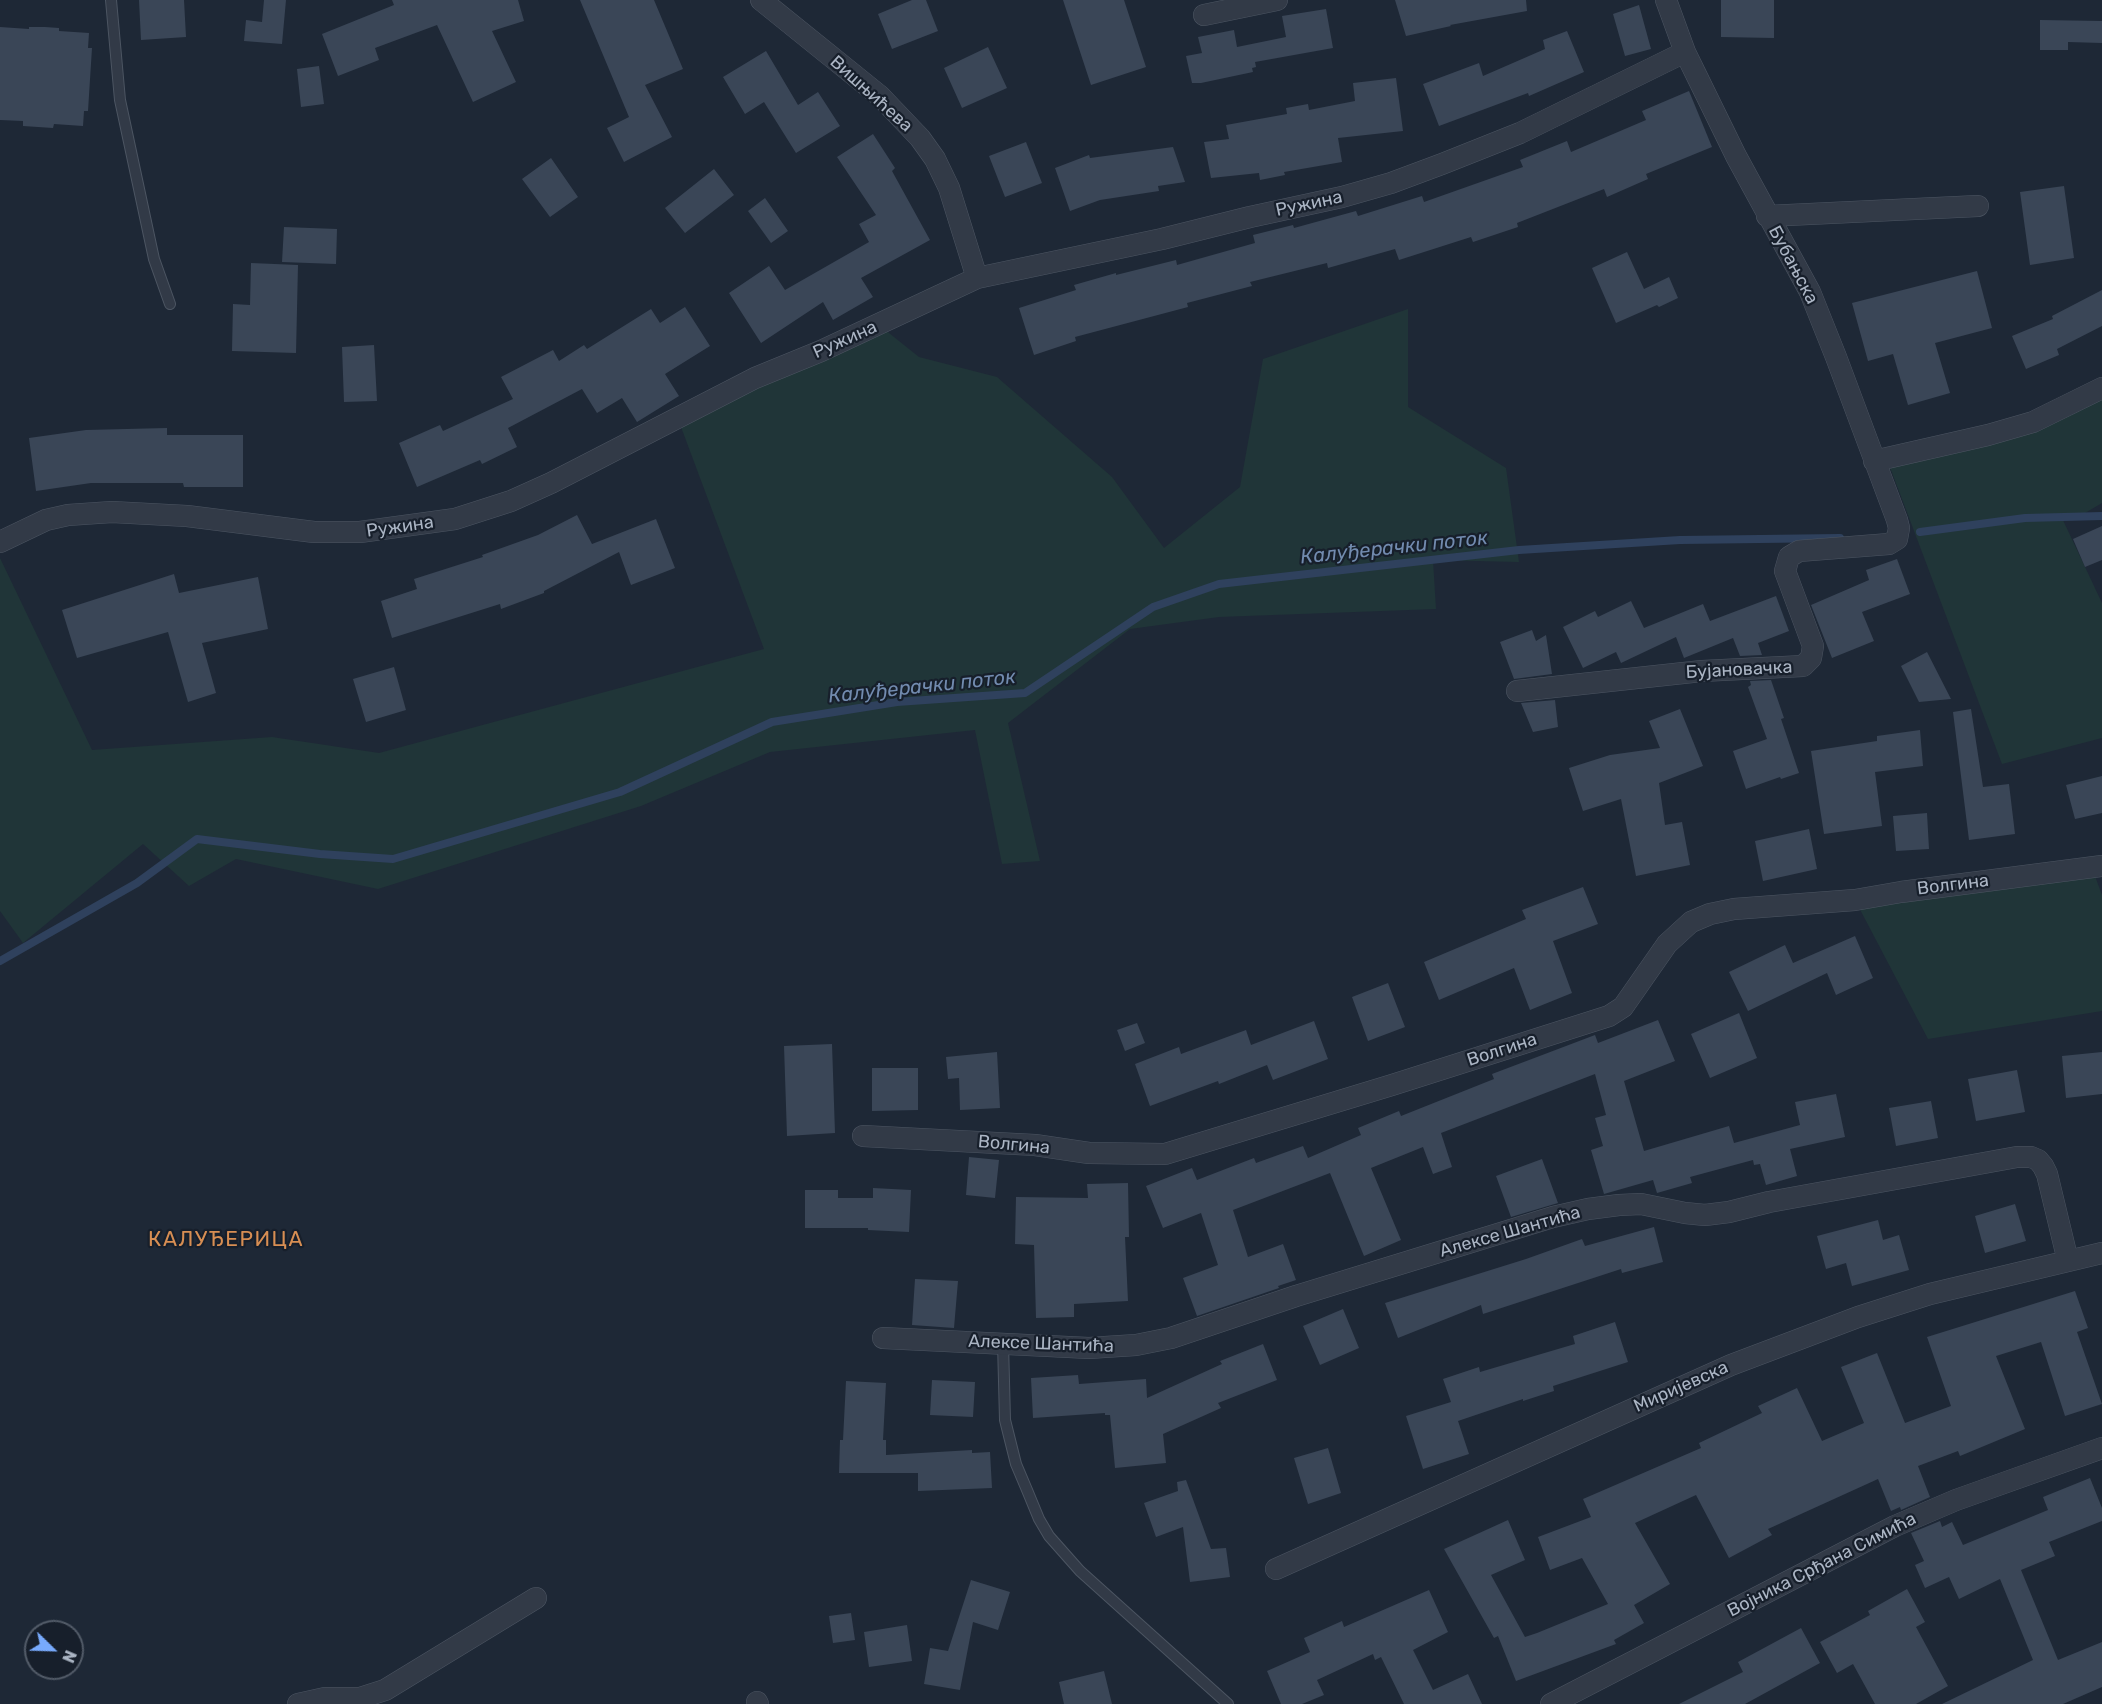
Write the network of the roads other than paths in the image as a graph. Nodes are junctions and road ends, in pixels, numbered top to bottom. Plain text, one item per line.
1 (111, 0) edge
2 (761, 0) edge
3 (1277, 0) edge
4 (1666, 0) edge
5 (1204, 15) dead end
6 (1685, 52) junction
7 (1978, 206) dead end
8 (1767, 216) junction
9 (977, 278) junction
10 (170, 304) dead end
11 (2102, 388) edge
12 (1874, 461) junction
13 (1897, 539) joint
14 (0, 542) edge
15 (1517, 691) dead end
16 (2102, 866) edge
17 (863, 1136) dead end
18 (2102, 1253) edge
19 (2068, 1261) junction
20 (883, 1338) dead end
21 (1003, 1343) junction
22 (2102, 1448) edge
23 (1276, 1569) dead end
24 (536, 1598) dead end
25 (298, 1704) edge
26 (1228, 1704) edge
27 (1551, 1704) edge

1 - 10 lane
2 - 9 street, Вишњићева
3 - 5 street
4 - 6 street, Бубањска
6 - 8 street, Бубањска
6 - 9 street, Ружина
7 - 8 street
8 - 12 street, Бубањска
9 - 14 street, Ружина
11 - 12 street
12 - 13 street, Бубањска
13 - 15 street, Бујановачка
16 - 17 street, Волгина
18 - 19 street, Миријевска
19 - 21 street, Алексе Шантића
19 - 23 street, Миријевска
20 - 21 street, Алексе Шантића
21 - 26 lane
22 - 27 street, Војника Срђана Симића
24 - 25 street

